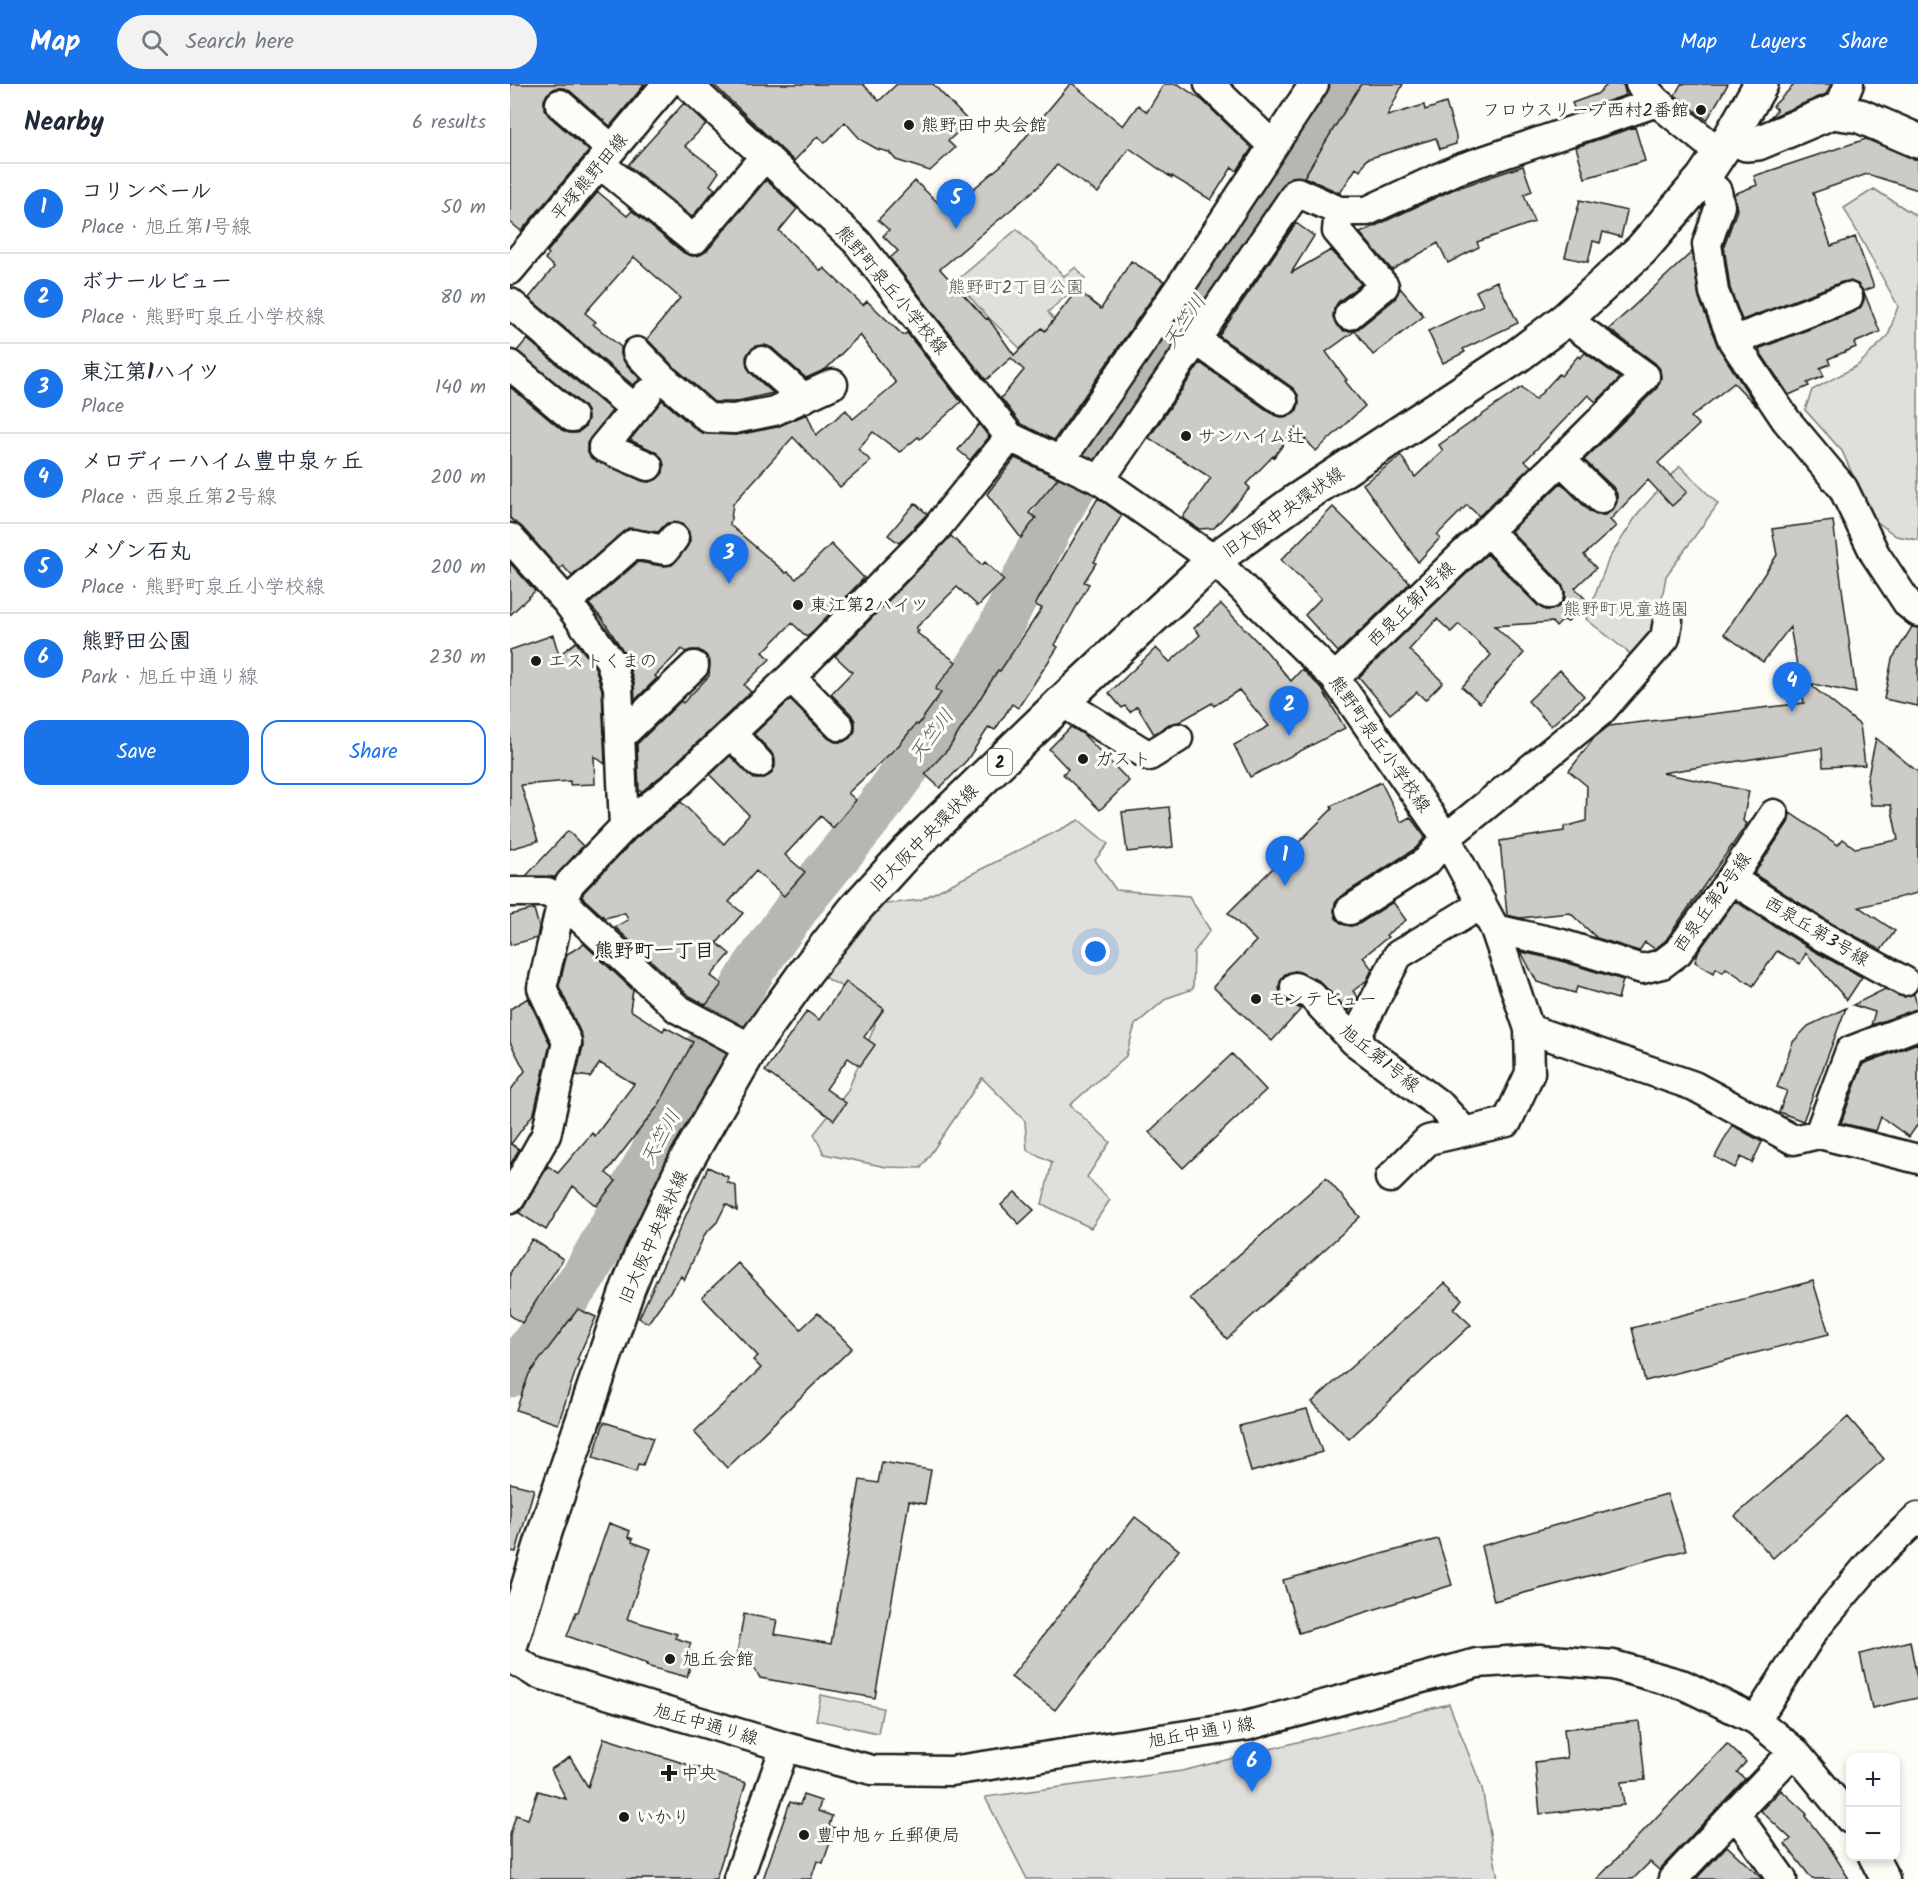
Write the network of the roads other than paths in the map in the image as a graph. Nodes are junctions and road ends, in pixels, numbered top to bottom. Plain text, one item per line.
1 (667, 84) edge
2 (687, 84) edge
3 (1209, 84) edge
4 (1314, 84) edge
5 (1761, 84) edge
6 (1648, 93) edge
7 (1843, 98) edge
8 (560, 104) dead end
9 (1918, 141) edge
10 (606, 156) junction
11 (765, 156) junction
12 (1718, 156) junction
13 (1266, 157) junction
14 (1297, 192) junction
15 (1340, 211) junction
16 (516, 251) edge
17 (1848, 297) dead end
18 (510, 303) edge
19 (1349, 315) dead end
20 (1566, 319) junction
21 (1196, 340) junction
22 (1733, 341) junction
23 (637, 352) dead end
24 (762, 361) dead end
25 (510, 365) edge
26 (661, 377) junction
27 (833, 384) dead end
28 (804, 398) junction
29 (1283, 401) dead end
30 (635, 409) junction
31 (572, 417) dead end
32 (1010, 437) junction
33 (1561, 460) junction
34 (648, 466) dead end
35 (1080, 470) junction
36 (1601, 499) dead end
37 (1487, 530) junction
38 (510, 538) edge
39 (674, 538) dead end
40 (1214, 560) junction
41 (1549, 594) dead end
42 (567, 602) junction
43 (1918, 612) edge
44 (1668, 621) dead end
45 (694, 666) dead end
46 (791, 677) junction
47 (1335, 678) junction
48 (1062, 702) junction
49 (839, 726) dead end
50 (731, 733) junction
51 (620, 737) junction
52 (1178, 738) dead end
53 (759, 763) dead end
54 (1774, 814) dead end
55 (624, 827) junction
56 (1446, 838) junction
57 (1731, 879) junction
58 (510, 892) edge
59 (562, 901) junction
60 (1482, 904) junction
61 (1350, 910) dead end
62 (1496, 929) junction
63 (1904, 981) dead end
64 (1295, 987) dead end
65 (1918, 1025) edge
66 (1529, 1029) junction
67 (1354, 1041) junction
68 (743, 1044) junction
69 (1464, 1131) junction
70 (1819, 1134) junction
71 (1918, 1159) edge
72 (1390, 1178) dead end
73 (510, 1199) edge
74 (1918, 1517) edge
75 (510, 1647) edge
76 (510, 1657) edge
77 (1756, 1720) junction
78 (785, 1748) junction
79 (1794, 1751) junction
80 (1735, 1813) junction
81 (1846, 1813) edge
82 (1875, 1861) edge
83 (738, 1879) edge
84 (1673, 1879) edge
85 (1782, 1879) edge
86 (1885, 1879) edge

1 - 10 street, 平塚熊野田線
2 - 11 street, 熊野町泉丘小学校線
3 - 13 street
4 - 13 street
5 - 12 main road, 旧大阪中央環状線 / 2
6 - 12 street
6 - 15 street
7 - 9 main road
7 - 12 main road
8 - 10 street
10 - 11 street
10 - 16 street, 平塚熊野田線
11 - 32 street, 熊野町泉丘小学校線
12 - 20 main road, 旧大阪中央環状線 / 2
12 - 22 street
13 - 14 street
13 - 35 street
14 - 15 street
14 - 21 street
15 - 19 street
17 - 22 street
18 - 30 street
20 - 33 street, 西泉丘第1号線
20 - 40 main road, 旧大阪中央環状線 / 2
21 - 29 street
21 - 35 street
22 - 43 street
23 - 26 street
24 - 28 street
25 - 31 street
26 - 28 street
26 - 30 street
27 - 28 street
30 - 34 street
32 - 35 street, 熊野町泉丘小学校線
32 - 46 street
33 - 36 street
33 - 37 street, 西泉丘第1号線
35 - 40 street, 熊野町泉丘小学校線
37 - 41 street
37 - 47 street, 西泉丘第1号線
38 - 42 street
39 - 42 street
40 - 47 street, 熊野町泉丘小学校線
40 - 48 main road, 旧大阪中央環状線 / 2
42 - 51 street
44 - 56 street
45 - 51 street
46 - 49 street
46 - 50 street
47 - 56 street, 熊野町泉丘小学校線
48 - 52 street
48 - 68 main road, 旧大阪中央環状線 / 2
50 - 53 street
50 - 55 street
51 - 55 street
54 - 57 street, 西泉丘第2号線
55 - 59 street
56 - 60 street, 熊野町泉丘小学校線
56 - 61 street
57 - 62 street, 西泉丘第2号線
57 - 63 street, 西泉丘第3号線
58 - 59 street
59 - 68 street
59 - 73 street
60 - 62 street, 熊野町泉丘小学校線
60 - 67 street
62 - 66 street, 熊野町泉丘小学校線
64 - 67 street, 旭丘第1号線
65 - 70 street
66 - 69 street, 熊野町泉丘小学校線
66 - 70 street
67 - 69 street, 旭丘第1号線
68 - 75 main road, 旧大阪中央環状線 / 2
69 - 72 street
70 - 71 street
74 - 77 street
76 - 78 street, 旭丘中通り線
77 - 78 street, 旭丘中通り線
77 - 79 street, 旭丘中通り線
78 - 83 street
79 - 80 street
79 - 81 street, 旭丘中通り線
80 - 84 street
80 - 85 street
82 - 86 street

